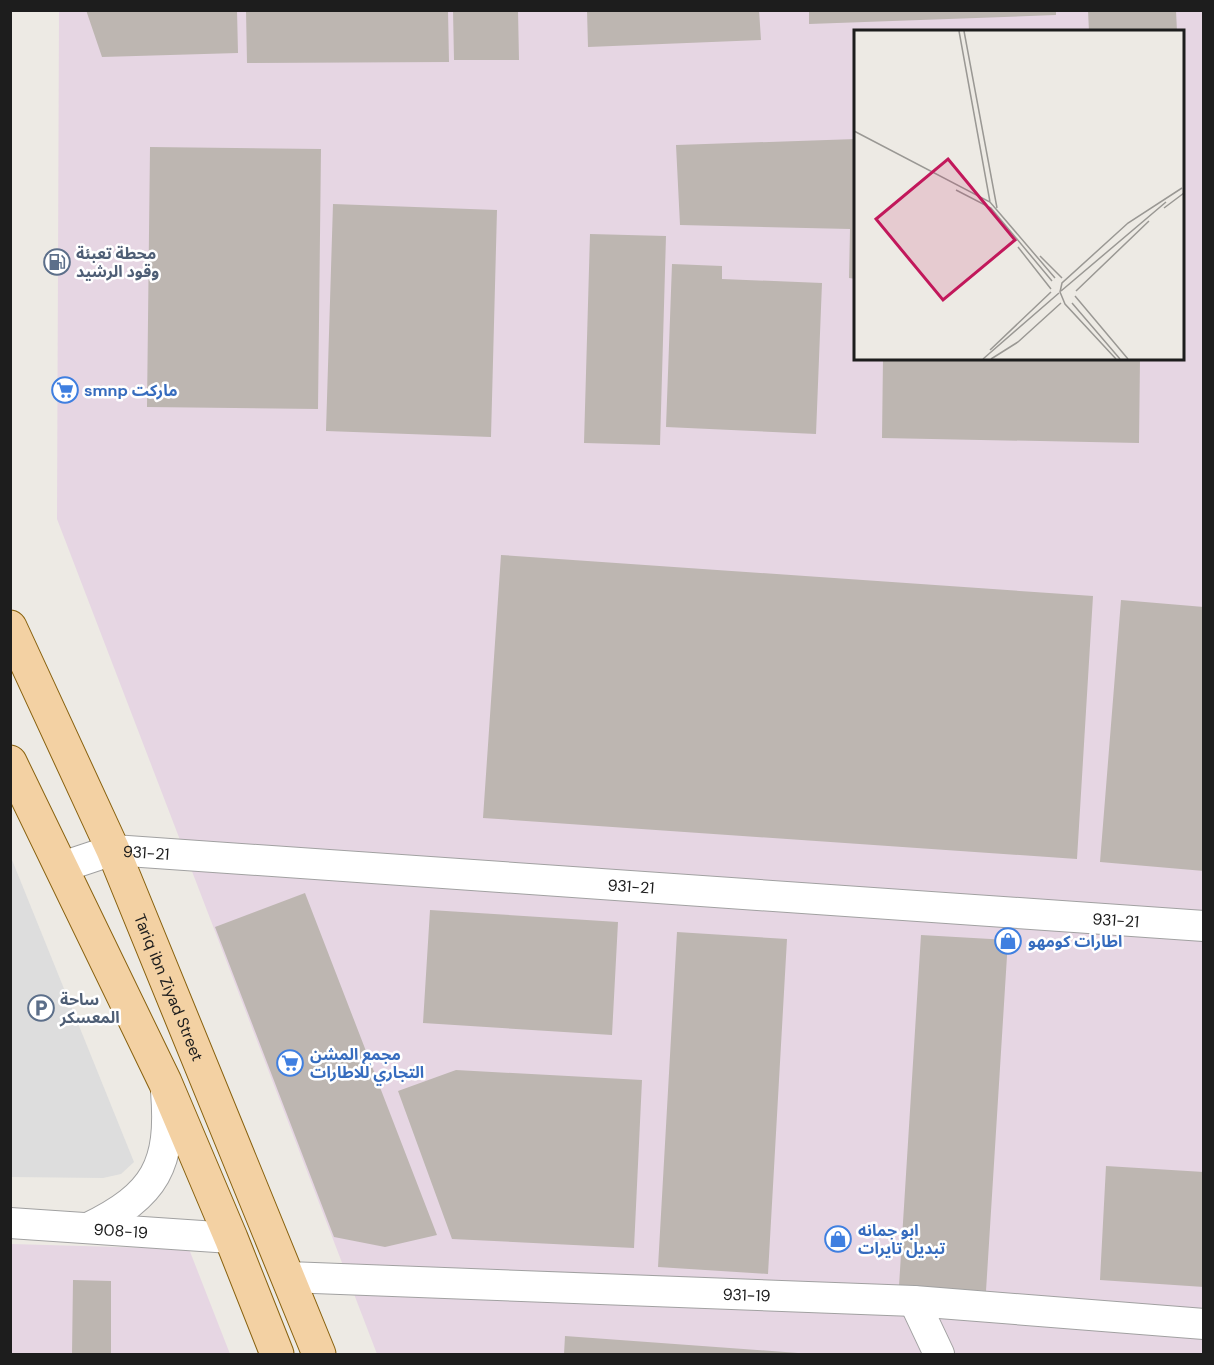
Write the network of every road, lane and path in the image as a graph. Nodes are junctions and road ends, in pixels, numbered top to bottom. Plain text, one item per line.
1 (10, 627) edge
2 (10, 762) edge
3 (113, 850) junction
4 (62, 867) junction
5 (1203, 926) edge
6 (165, 1082) junction
7 (10, 1223) edge
8 (88, 1228) junction
9 (231, 1238) junction
10 (288, 1277) junction
11 (914, 1301) junction
12 (1203, 1324) edge
13 (277, 1354) edge
14 (319, 1354) edge
15 (939, 1354) edge

1 - 3 main road, Tariq ibn Ziyad Street
2 - 4 main road
3 - 4 street, 931-21
3 - 5 street, 931-21
3 - 10 main road, Tariq ibn Ziyad Street
4 - 6 main road
6 - 8 street
6 - 9 main road
7 - 8 street, 908-19
8 - 9 street, 908-19
9 - 13 main road
10 - 11 street, 931-19
10 - 14 main road, Tariq ibn Ziyad Street
11 - 12 street, 931-19
11 - 15 street

